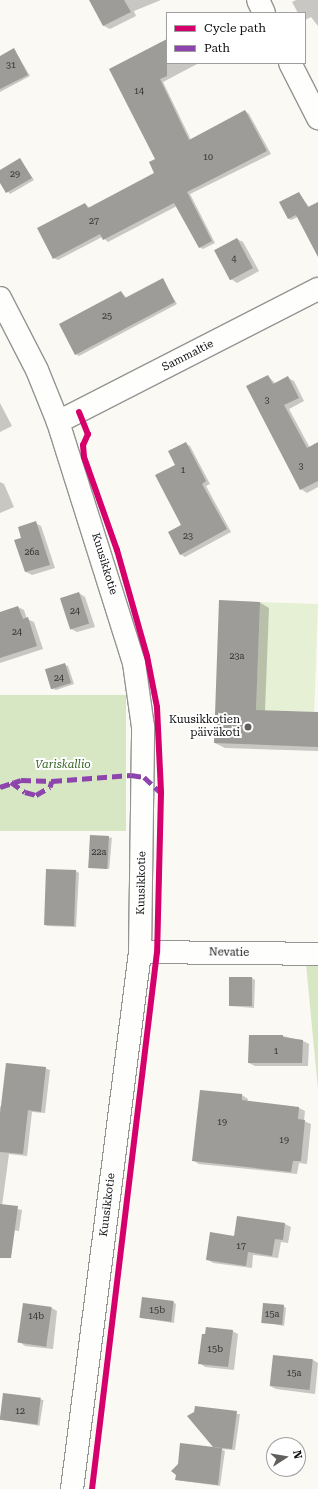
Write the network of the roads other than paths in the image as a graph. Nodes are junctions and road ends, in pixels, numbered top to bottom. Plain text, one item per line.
1 (258, 0) edge
2 (264, 12) edge
3 (291, 64) edge
4 (318, 118) edge
5 (318, 289) edge
6 (0, 298) edge
7 (58, 422) junction
8 (140, 952) junction
9 (318, 954) edge
10 (72, 1489) edge

1 - 2 street
3 - 4 street
5 - 7 street, Sammaltie
6 - 7 street, Kuusikkotie
7 - 8 street, Kuusikkotie
8 - 9 street, Nevatie
8 - 10 street, Kuusikkotie

